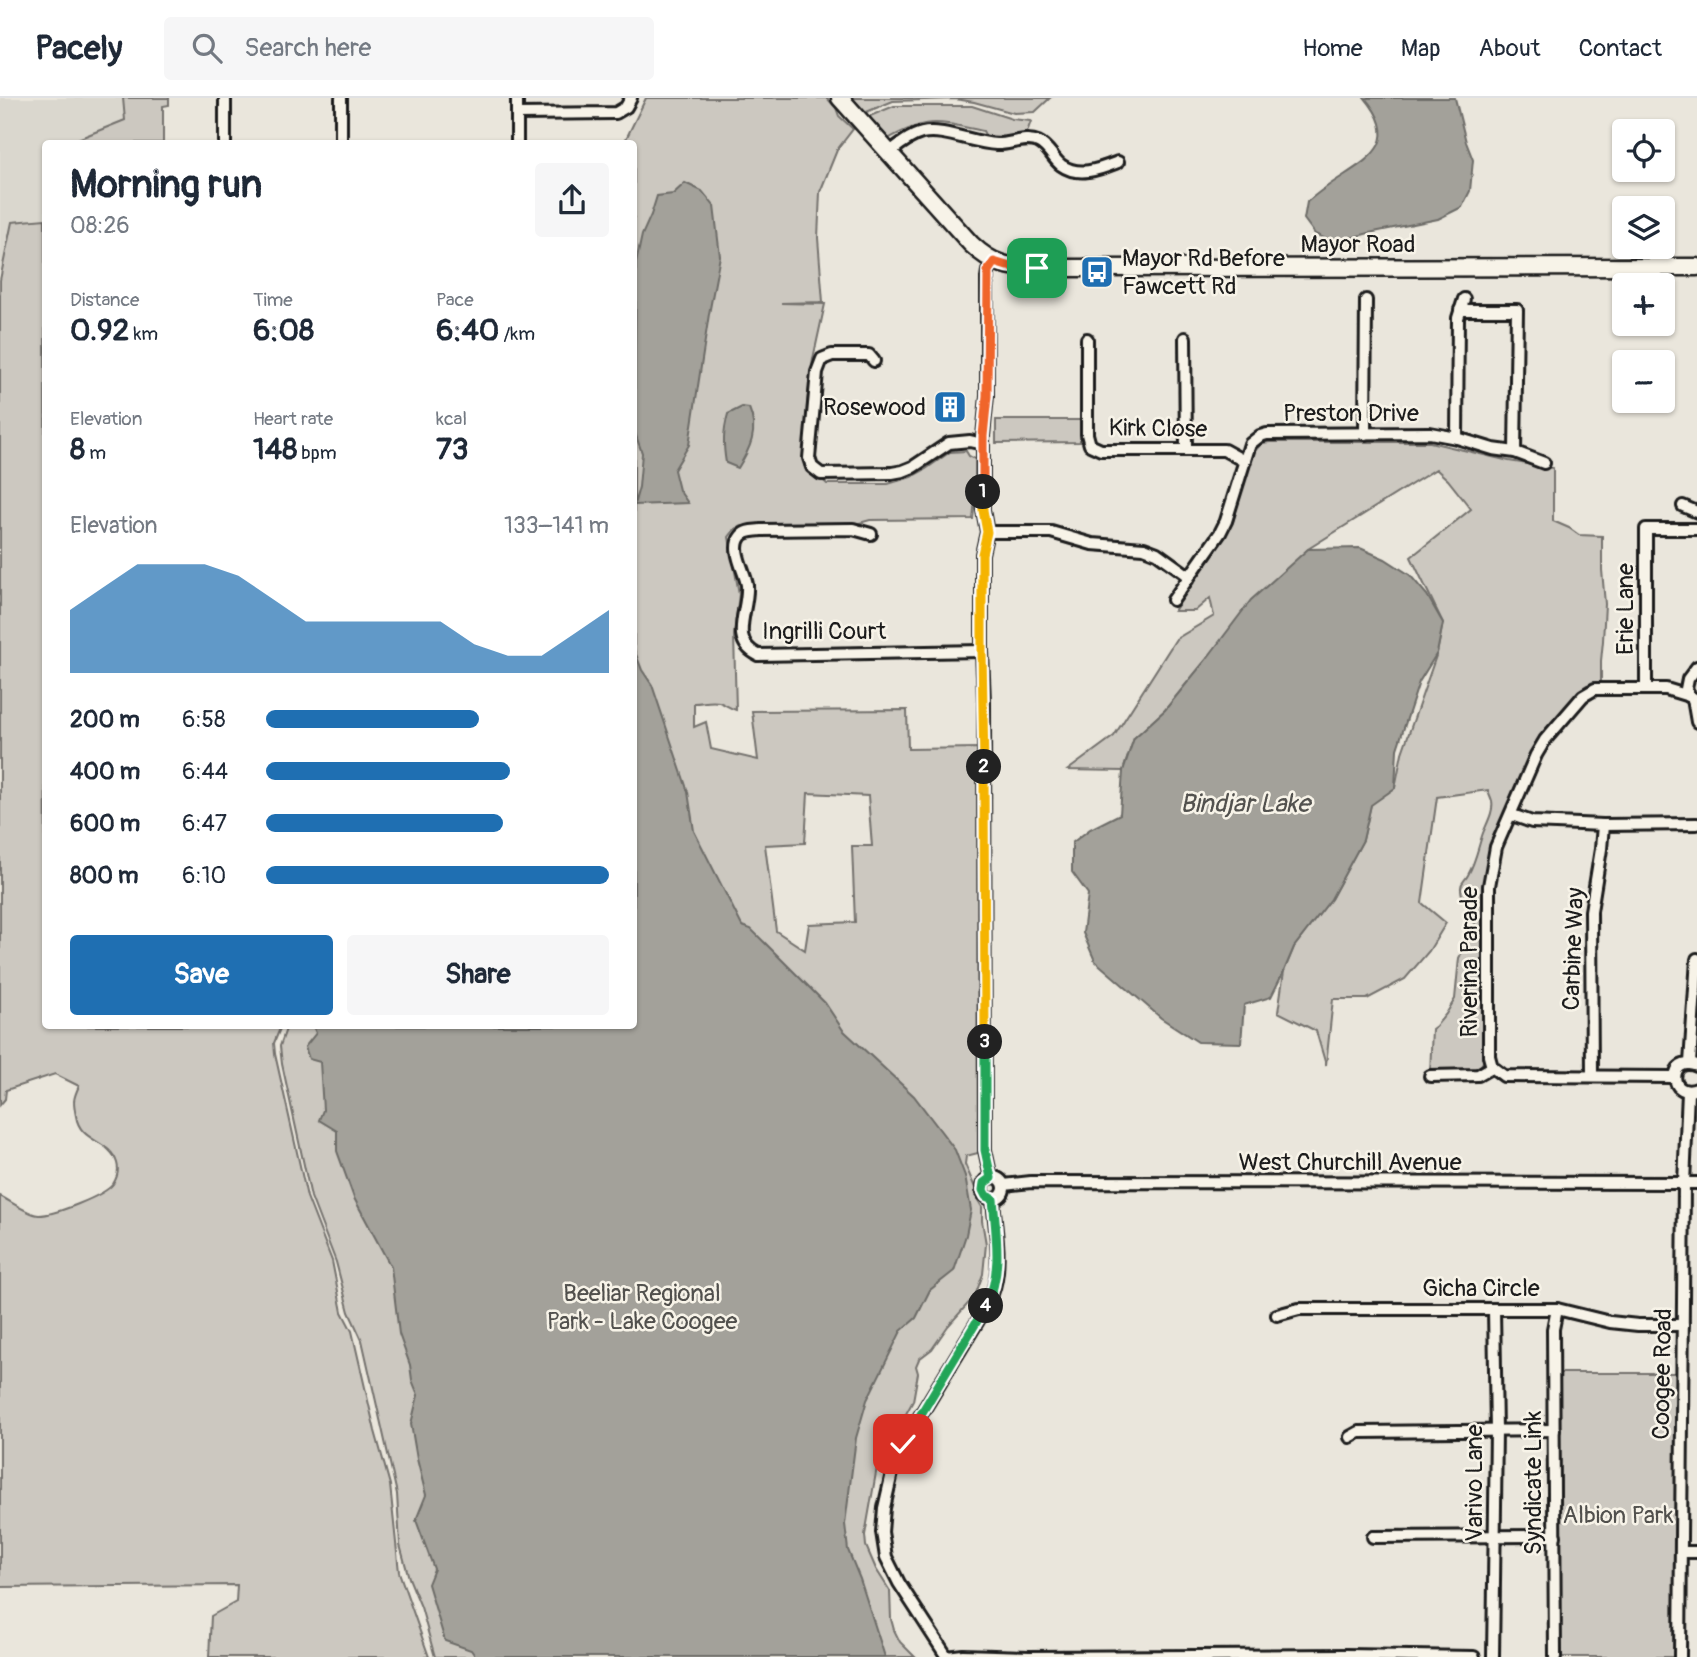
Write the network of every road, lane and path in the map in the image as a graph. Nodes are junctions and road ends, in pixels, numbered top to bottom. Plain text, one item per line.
1 (225, 98) edge
2 (341, 98) edge
3 (517, 98) edge
4 (631, 98) edge
5 (840, 98) edge
6 (517, 114) junction
7 (225, 140) edge
8 (341, 140) edge
9 (517, 140) edge
10 (890, 152) junction
11 (1118, 162) dead end
12 (994, 262) junction
13 (1697, 267) edge
14 (1366, 300) dead end
15 (1185, 338) dead end
16 (1087, 339) dead end
17 (874, 361) dead end
18 (1365, 434) junction
19 (1457, 438) junction
20 (983, 444) junction
21 (1186, 450) junction
22 (1516, 452) junction
23 (1244, 461) junction
24 (1544, 463) dead end
25 (1683, 506) dead end
26 (1697, 512) edge
27 (1697, 529) edge
28 (987, 532) junction
29 (870, 534) dead end
30 (1189, 576) junction
31 (1173, 600) dead end
32 (982, 651) junction
33 (1694, 674) edge
34 (1646, 689) junction
35 (1666, 689) junction
36 (1693, 699) edge
37 (1697, 722) edge
38 (1511, 815) junction
39 (1697, 824) edge
40 (1603, 825) junction
41 (1697, 959) edge
42 (1693, 1065) edge
43 (1492, 1067) junction
44 (1430, 1076) dead end
45 (1592, 1076) junction
46 (1675, 1077) junction
47 (1692, 1090) edge
48 (991, 1178) junction
49 (1684, 1183) junction
50 (1697, 1183) edge
51 (1003, 1185) junction
52 (993, 1199) junction
53 (1494, 1308) junction
54 (1557, 1309) junction
55 (1277, 1315) dead end
56 (1683, 1325) junction
57 (1554, 1430) junction
58 (1496, 1431) junction
59 (1350, 1437) dead end
60 (1495, 1536) junction
61 (1555, 1536) junction
62 (1373, 1537) dead end
63 (1681, 1552) junction
64 (1697, 1552) edge
65 (1346, 1656) edge
66 (947, 1657) edge
67 (1474, 1657) edge
68 (1493, 1657) edge
69 (1555, 1657) edge
70 (1680, 1657) edge

1 - 7 street
2 - 8 street
3 - 6 street
4 - 6 street
5 - 10 main road
6 - 9 street
10 - 11 street
10 - 12 main road
12 - 13 main road, Mayor Road
12 - 20 street
14 - 18 street
15 - 21 street
16 - 21 street, Kirk Close
17 - 20 street
18 - 19 street, Preston Drive
18 - 23 street, Preston Drive
19 - 22 street, Preston Drive
19 - 22 street
20 - 28 street
21 - 23 street, Kirk Close
22 - 24 street, Preston Drive
23 - 30 street, Preston Drive
25 - 26 street
27 - 34 street, Erie Lane
28 - 30 street
28 - 32 street
29 - 32 street, Ingrilli Court
30 - 31 street, Preston Drive
32 - 48 street
33 - 35 street
33 - 36 street
34 - 35 street
34 - 38 street, Riverina Parade
35 - 36 street
36 - 37 street
38 - 40 street
38 - 43 street, Riverina Parade
39 - 40 street
40 - 45 street, Carbine Way
41 - 42 street
42 - 46 street
43 - 44 street
43 - 45 street, Riverina Parade
45 - 46 street, Riverina Parade
46 - 47 street
47 - 49 street, Coogee Road
48 - 51 street
48 - 52 street
49 - 50 street, West Churchill Avenue
49 - 51 street, West Churchill Avenue
49 - 56 street, Coogee Road
51 - 52 street
52 - 66 street
53 - 54 street, Gicha Circle
53 - 55 street, Gicha Circle
53 - 58 street, Varivo Lane
54 - 56 street, Gicha Circle
54 - 57 street, Syndicate Link
56 - 63 street, Coogee Road
57 - 58 street
57 - 61 street, Syndicate Link
58 - 59 street
58 - 60 street, Varivo Lane
60 - 61 street
60 - 62 street
60 - 68 street, Varivo Lane
61 - 69 street, Syndicate Link
63 - 64 street
63 - 70 street, Coogee Road
65 - 66 street
65 - 67 street

